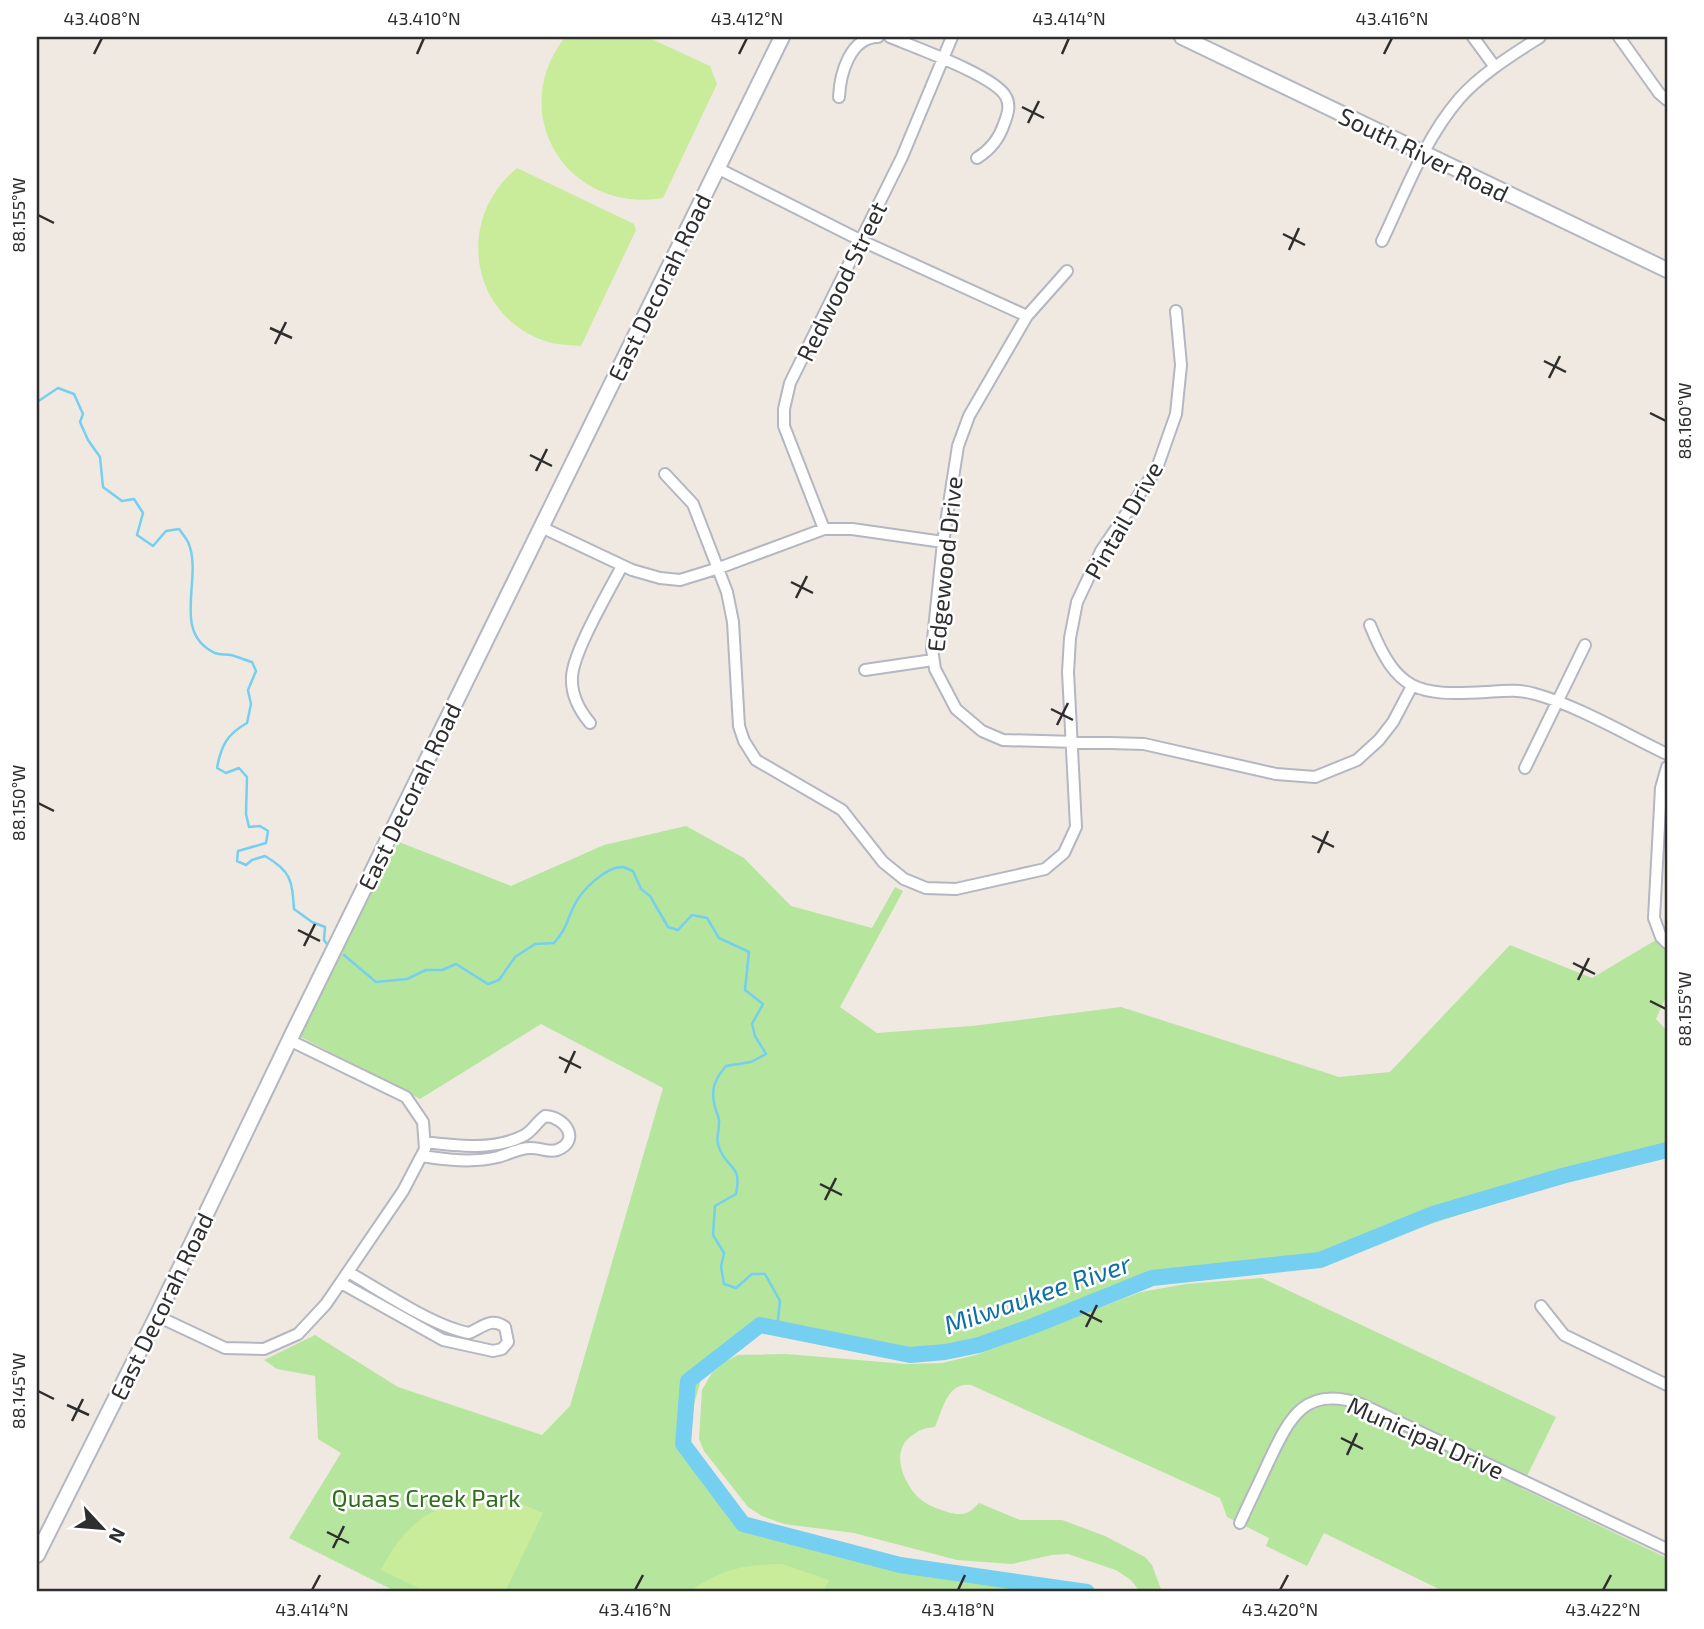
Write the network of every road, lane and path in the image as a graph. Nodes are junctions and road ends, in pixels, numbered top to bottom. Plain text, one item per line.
1 (782, 37) edge
2 (878, 37) edge
3 (890, 37) edge
4 (952, 37) edge
5 (1182, 37) edge
6 (1474, 37) edge
7 (1540, 37) edge
8 (1619, 37) edge
9 (943, 60) junction
10 (1495, 67) junction
11 (839, 97) dead end
12 (1667, 100) edge
13 (1423, 154) junction
14 (977, 158) dead end
15 (717, 168) junction
16 (860, 240) junction
17 (1382, 241) dead end
18 (1667, 270) edge
19 (1067, 271) dead end
20 (1177, 311) dead end
21 (1027, 316) junction
22 (665, 474) dead end
23 (541, 527) junction
24 (824, 529) junction
25 (943, 542) junction
26 (622, 566) junction
27 (719, 568) junction
28 (1370, 625) dead end
29 (1585, 645) dead end
30 (933, 660) junction
31 (866, 670) dead end
32 (1412, 687) junction
33 (1557, 702) junction
34 (590, 723) dead end
35 (1071, 743) junction
36 (1667, 754) edge
37 (1667, 767) edge
38 (1525, 768) dead end
39 (1667, 943) edge
40 (289, 1040) junction
41 (425, 1142) junction
42 (422, 1156) junction
43 (348, 1272) junction
44 (341, 1283) junction
45 (1541, 1306) dead end
46 (157, 1316) junction
47 (1667, 1385) edge
48 (1240, 1524) dead end
49 (1667, 1549) edge
50 (37, 1555) edge

1 - 15 street, East Decorah Road
2 - 11 street
3 - 9 street
4 - 9 street, Redwood Street
5 - 13 street, South River Road
6 - 10 street
7 - 10 street
8 - 12 street
9 - 14 street
9 - 16 street, Redwood Street
10 - 13 street
13 - 17 street
13 - 18 street, South River Road
15 - 16 street
15 - 23 street, East Decorah Road
16 - 21 street
16 - 24 street, Redwood Street
19 - 21 street, Edgewood Drive
20 - 35 street, Pintail Drive
21 - 25 street, Edgewood Drive
22 - 27 street
23 - 26 street
23 - 40 street, East Decorah Road
24 - 25 street
24 - 27 street
25 - 30 street, Edgewood Drive
26 - 27 street
26 - 34 street
27 - 35 street, Pintail Drive
28 - 32 street
29 - 33 street
30 - 31 street
30 - 35 street, Edgewood Drive
32 - 33 street
32 - 35 street, Edgewood Drive
33 - 36 street
33 - 38 street
37 - 39 street
40 - 41 street
40 - 46 street, East Decorah Road
41 - 42 street
41 - 42 street
42 - 43 street
43 - 44 street
43 - 44 street
44 - 46 street
45 - 47 street
46 - 50 street, East Decorah Road
48 - 49 street, Municipal Drive

